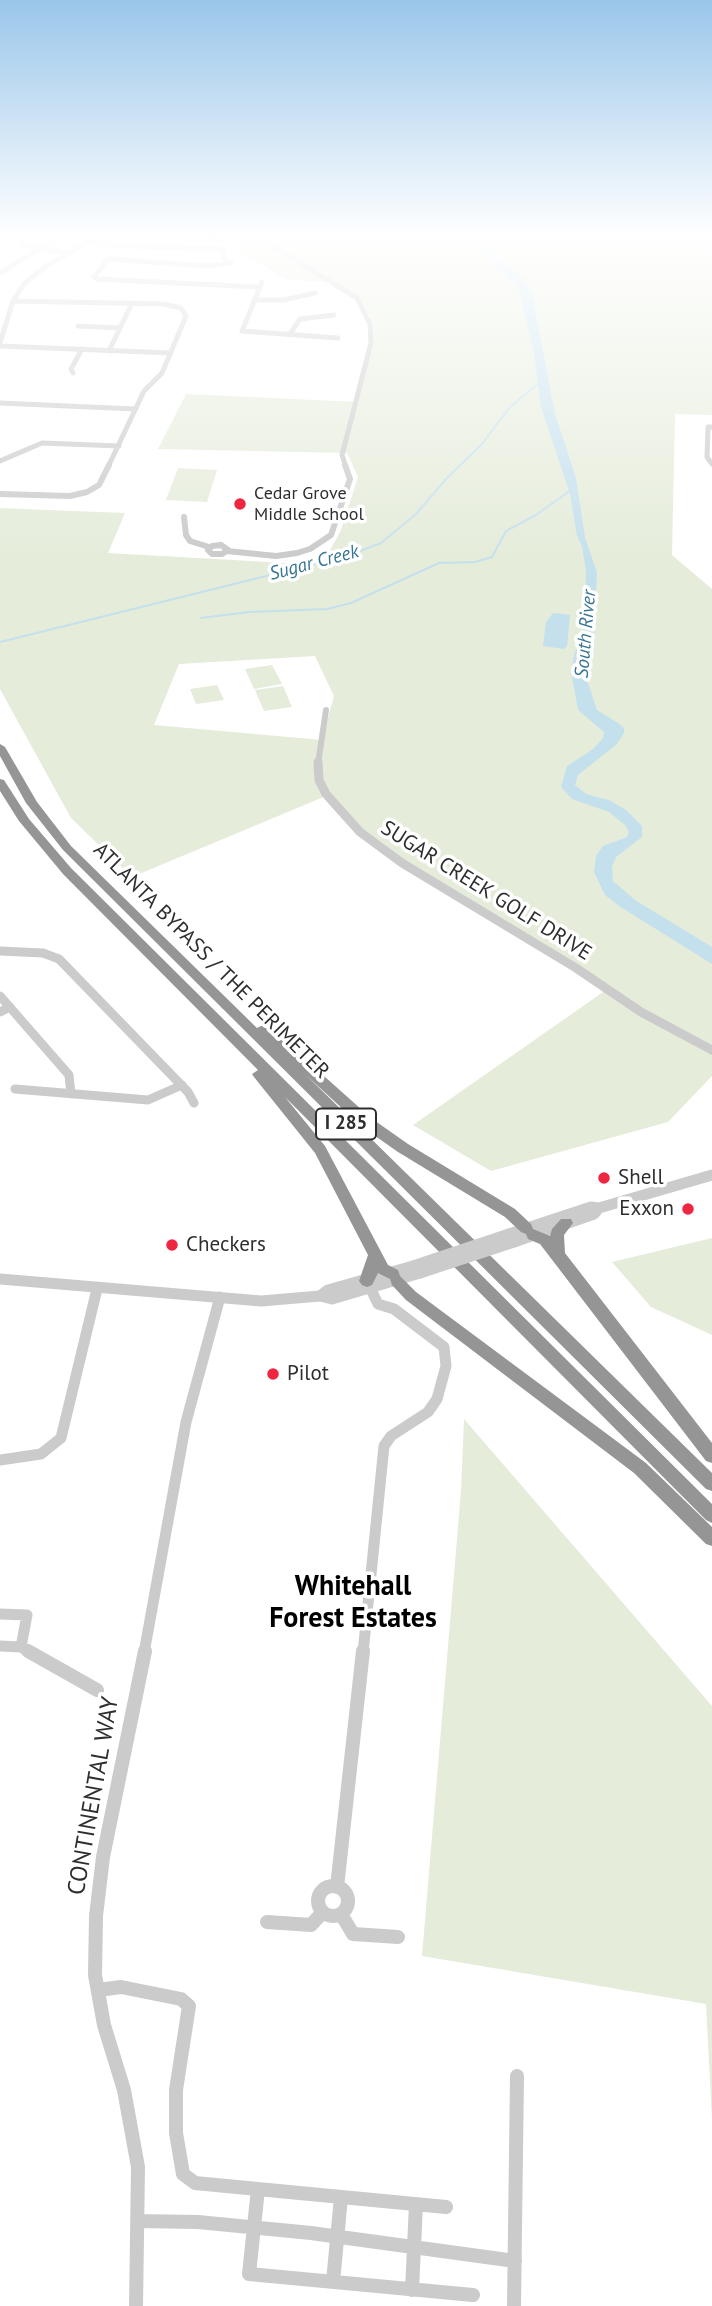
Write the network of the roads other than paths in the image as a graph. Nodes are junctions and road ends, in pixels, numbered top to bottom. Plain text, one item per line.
1 (13, 346) edge
2 (112, 346) edge
3 (174, 346) edge
4 (370, 346) edge
5 (82, 349) junction
6 (109, 351) junction
7 (171, 353) junction
8 (73, 373) dead end
9 (0, 403) edge
10 (136, 409) junction
11 (712, 427) edge
12 (119, 446) junction
13 (0, 461) edge
14 (712, 464) edge
15 (0, 494) edge
16 (184, 517) dead end
17 (326, 710) dead end
18 (0, 747) edge
19 (0, 782) edge
20 (0, 951) edge
21 (174, 953) junction
22 (0, 996) edge
23 (10, 1007) junction
24 (0, 1012) edge
25 (222, 1026) junction
26 (712, 1050) edge
27 (182, 1085) junction
28 (15, 1089) dead end
29 (71, 1094) junction
30 (194, 1103) dead end
31 (712, 1175) edge
32 (599, 1208) junction
33 (566, 1223) junction
34 (529, 1232) junction
35 (374, 1255) junction
36 (559, 1256) junction
37 (395, 1278) junction
38 (0, 1279) edge
39 (368, 1286) junction
40 (97, 1289) junction
41 (220, 1297) junction
42 (712, 1457) edge
43 (0, 1460) edge
44 (712, 1484) edge
45 (712, 1515) edge
46 (712, 1538) edge
47 (0, 1614) edge
48 (0, 1646) edge
49 (21, 1647) junction
50 (97, 1690) dead end
51 (337, 1886) junction
52 (323, 1912) junction
53 (341, 1914) junction
54 (268, 1923) dead end
55 (398, 1937) dead end
56 (98, 1990) junction
57 (517, 2076) dead end
58 (258, 2189) junction
59 (341, 2197) junction
60 (416, 2204) junction
61 (446, 2207) dead end
62 (138, 2221) junction
63 (254, 2228) junction
64 (337, 2237) junction
65 (414, 2247) junction
66 (515, 2261) junction
67 (333, 2282) junction
68 (412, 2290) junction
69 (473, 2295) dead end
70 (136, 2306) edge
71 (514, 2306) edge

1 - 5 street
2 - 6 street
3 - 7 street
4 - 16 street
5 - 6 street
5 - 8 street
6 - 7 street
7 - 10 street
9 - 10 street
10 - 12 street
11 - 14 street
12 - 13 street
12 - 15 street
17 - 26 street, SUGAR CREEK GOLF DRIVE
18 - 21 highway, ATLANTA BYPASS / THE PERIMETER / I 285
19 - 25 highway, ATLANTA BYPASS / THE PERIMETER / I 285
20 - 27 street
21 - 34 highway
21 - 44 highway, ATLANTA BYPASS / THE PERIMETER / I 285
22 - 23 street
23 - 24 street
23 - 29 street
25 - 35 highway
25 - 45 highway, ATLANTA BYPASS / THE PERIMETER / I 285
27 - 29 street
27 - 30 street
28 - 29 street
31 - 32 street
32 - 33 street
32 - 34 street
33 - 34 street
33 - 36 highway
34 - 36 highway
34 - 37 street, bridge
35 - 37 highway
35 - 39 highway
36 - 42 highway
37 - 39 street
37 - 46 highway
38 - 40 street
39 - 41 street
39 - 51 street
40 - 41 street
40 - 43 street
41 - 56 street, CONTINENTAL WAY
47 - 49 street
48 - 49 street
49 - 50 street
51 - 52 street
51 - 53 street
52 - 53 street
52 - 54 street
53 - 55 street
56 - 58 street
56 - 62 street, CONTINENTAL WAY
57 - 66 street
58 - 59 street
58 - 63 street
59 - 60 street
59 - 64 street
60 - 61 street
60 - 65 street
62 - 63 street
62 - 70 street, CONTINENTAL WAY
63 - 64 street
63 - 67 street
64 - 65 street
64 - 67 street
65 - 66 street
65 - 68 street
66 - 71 street
67 - 68 street
68 - 69 street

